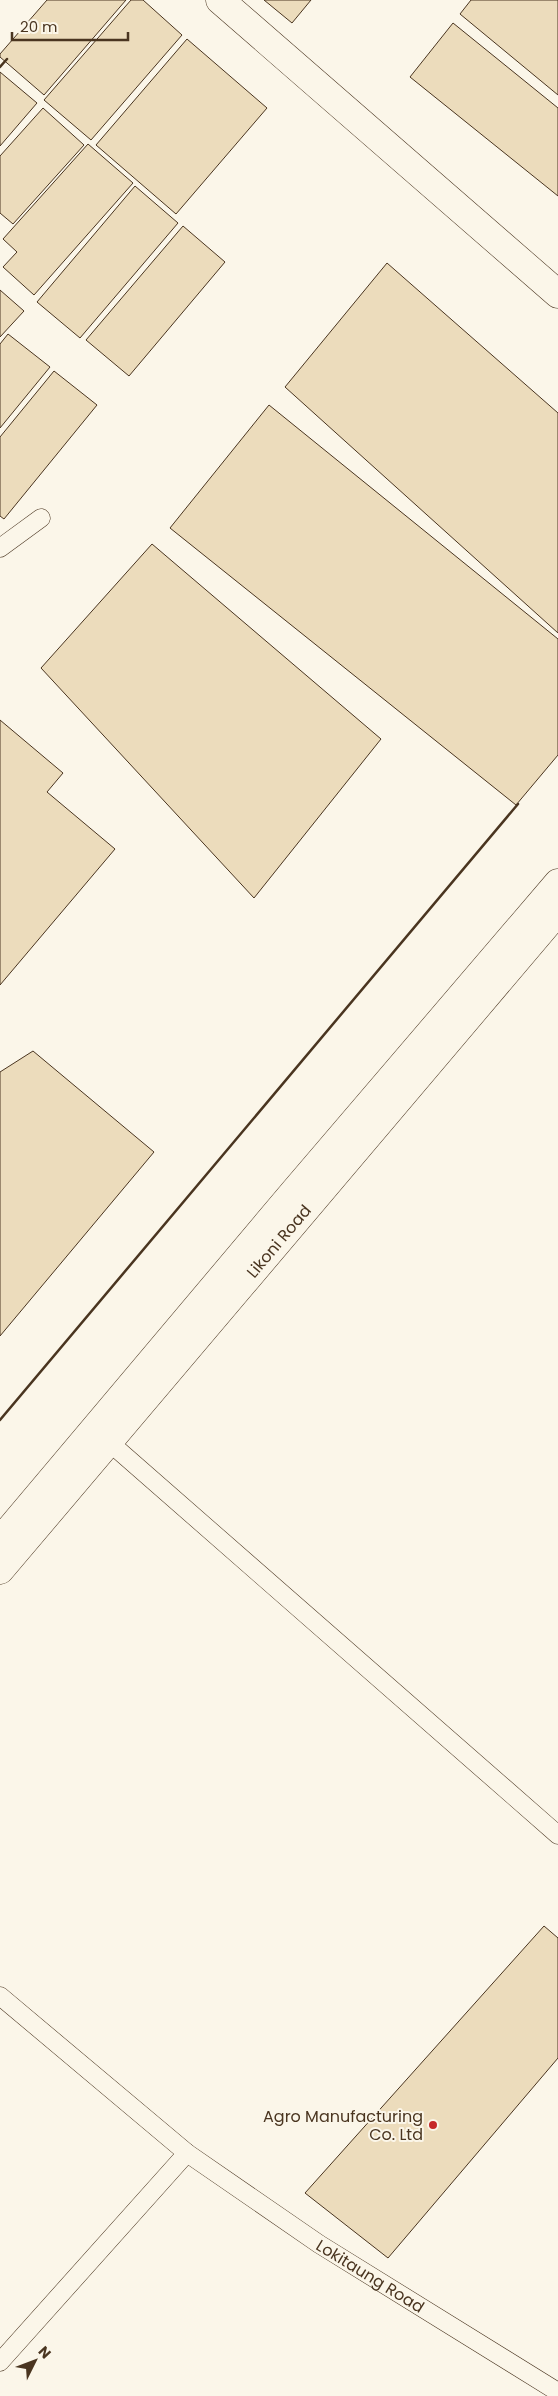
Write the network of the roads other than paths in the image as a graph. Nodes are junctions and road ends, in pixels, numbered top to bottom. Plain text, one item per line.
1 (220, 0) edge
2 (558, 294) edge
3 (41, 518) dead end
4 (0, 548) edge
5 (558, 883) edge
6 (558, 911) edge
7 (102, 1435) junction
8 (0, 1541) edge
9 (0, 1570) edge
10 (558, 1835) edge
11 (0, 1996) edge
12 (186, 2153) junction
13 (0, 2362) edge
14 (558, 2392) edge

1 - 2 street
3 - 4 lane
5 - 7 street, Likoni Road
6 - 7 street, Likoni Road
7 - 8 street, Likoni Road
7 - 9 street, Likoni Road
7 - 10 lane
11 - 12 lane, Lokitaung Road
12 - 13 lane
12 - 14 lane, Lokitaung Road

